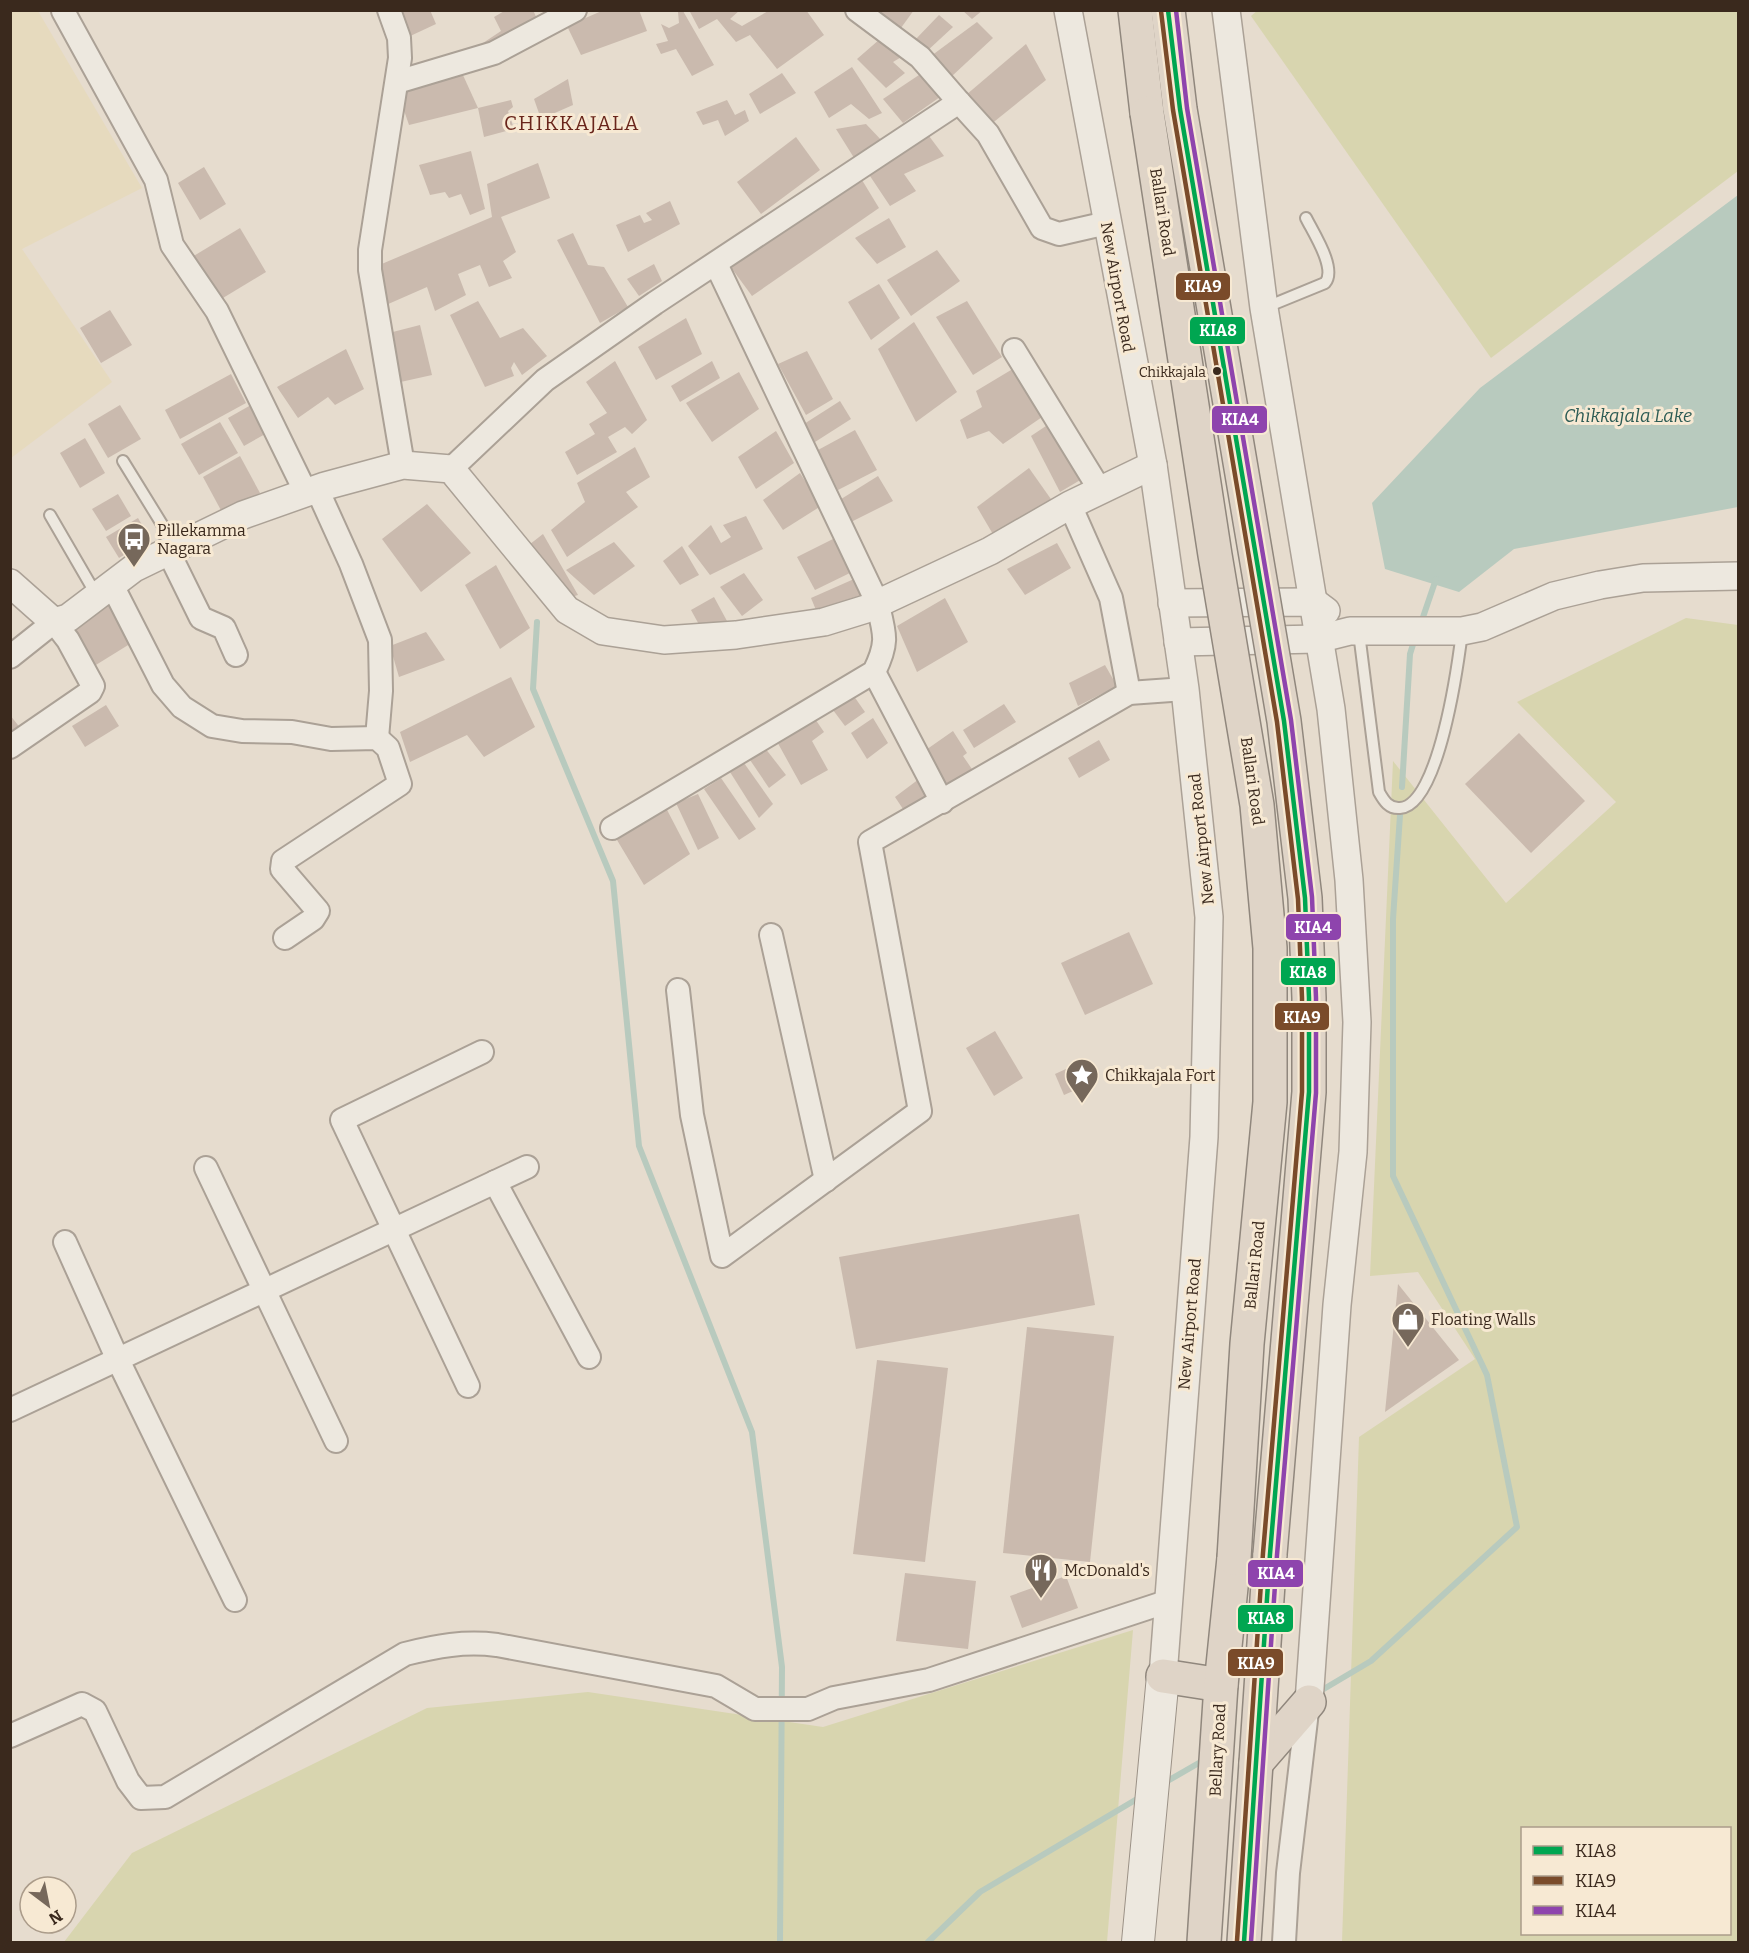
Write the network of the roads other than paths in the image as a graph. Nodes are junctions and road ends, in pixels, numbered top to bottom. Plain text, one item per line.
1 (389, 10) edge
2 (575, 10) edge
3 (857, 10) edge
4 (1068, 10) edge
5 (1135, 10) edge
6 (1168, 10) edge
7 (1226, 10) edge
8 (64, 11) edge
9 (397, 82) junction
10 (959, 102) junction
11 (1306, 218) dead end
12 (1107, 223) junction
13 (716, 264) junction
14 (1264, 308) junction
15 (1014, 350) dead end
16 (123, 461) dead end
17 (403, 465) junction
18 (1153, 465) junction
19 (451, 469) junction
20 (1100, 490) junction
21 (311, 491) junction
22 (1070, 505) junction
23 (50, 514) dead end
24 (172, 549) junction
25 (1738, 576) edge
26 (10, 583) edge
27 (105, 590) junction
28 (878, 602) junction
29 (1314, 602) junction
30 (1172, 603) junction
31 (54, 622) junction
32 (1355, 631) junction
33 (1462, 631) junction
34 (1318, 639) junction
35 (1178, 642) junction
36 (236, 655) dead end
37 (10, 657) edge
38 (874, 672) junction
39 (1185, 689) junction
40 (1129, 693) junction
41 (377, 738) junction
42 (10, 747) edge
43 (942, 802) junction
44 (612, 828) dead end
45 (771, 934) dead end
46 (285, 938) dead end
47 (678, 990) dead end
48 (482, 1052) dead end
49 (527, 1167) dead end
50 (206, 1168) dead end
51 (826, 1180) junction
52 (495, 1182) junction
53 (393, 1230) junction
54 (65, 1242) dead end
55 (264, 1291) junction
56 (589, 1358) dead end
57 (118, 1360) junction
58 (468, 1386) dead end
59 (10, 1410) edge
60 (336, 1441) dead end
61 (1234, 1558) joint
62 (235, 1600) dead end
63 (1167, 1602) junction
64 (1163, 1676) junction
65 (1221, 1685) junction
66 (1309, 1697) junction
67 (10, 1736) edge
68 (1257, 1740) junction
69 (1138, 1942) edge
70 (1204, 1942) edge
71 (1244, 1942) edge
72 (1284, 1942) edge

1 - 9 street
2 - 9 street
3 - 10 street
4 - 12 street, New Airport Road
5 - 61 highway, Ballari Road, bridge
6 - 68 highway, Ballari Road, bridge
7 - 14 street
8 - 21 street
9 - 17 street
10 - 12 street
10 - 13 street
11 - 14 lane
12 - 18 street, New Airport Road
13 - 19 street
13 - 28 street
14 - 29 street
15 - 20 street
16 - 24 lane
17 - 19 street
17 - 21 street
18 - 20 street
18 - 30 street, New Airport Road
19 - 28 street
20 - 22 street
21 - 24 street
21 - 41 street
22 - 28 street
22 - 40 street
23 - 27 lane
24 - 27 street
24 - 36 street
25 - 33 street
26 - 31 street
27 - 31 street
27 - 41 street
28 - 38 street
29 - 30 street
29 - 32 street
29 - 34 street
30 - 35 street, New Airport Road
31 - 37 street
31 - 42 street
32 - 33 street
32 - 33 lane
32 - 34 street
34 - 35 street
34 - 66 street
35 - 39 street, New Airport Road
38 - 43 street
38 - 44 street
39 - 40 street
39 - 63 street, New Airport Road
40 - 43 street
41 - 46 street
43 - 51 street
45 - 51 street
47 - 51 street
48 - 53 street
49 - 52 street
50 - 55 street
52 - 53 street
52 - 56 street
53 - 55 street
53 - 58 street
54 - 57 street
55 - 57 street
55 - 60 street
57 - 59 street
57 - 62 street
61 - 65 highway, Bellary Road
63 - 64 street, New Airport Road
63 - 67 street
64 - 65 highway
64 - 69 main road
65 - 70 highway, Bellary Road
66 - 68 highway
66 - 72 street
68 - 71 highway

